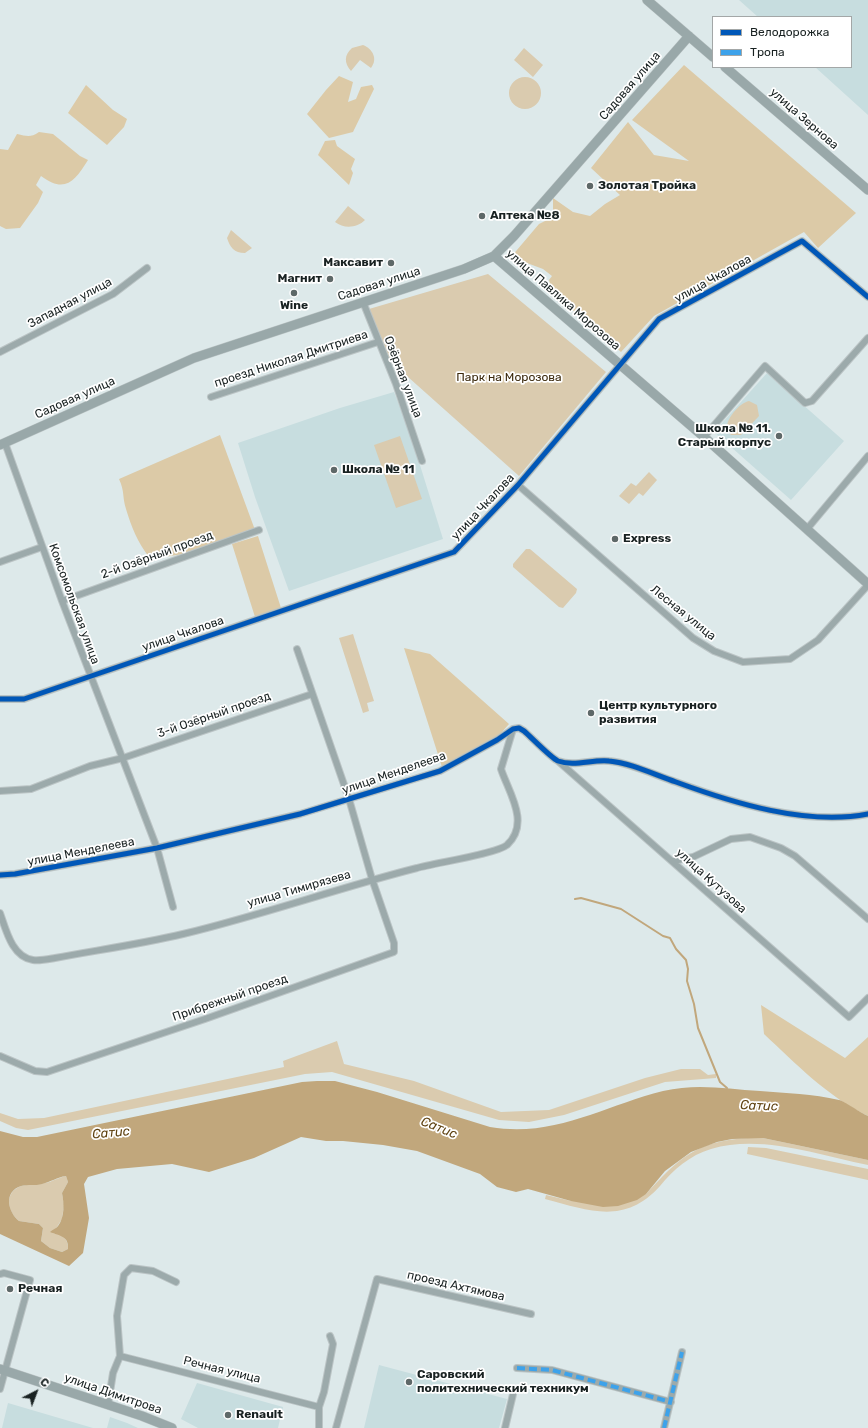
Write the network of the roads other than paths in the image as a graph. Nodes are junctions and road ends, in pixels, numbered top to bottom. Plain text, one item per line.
1 (646, 0) edge
2 (689, 36) junction
3 (712, 56) edge
4 (726, 68) edge
5 (868, 190) edge
6 (494, 256) junction
7 (147, 268) dead end
8 (868, 297) edge
9 (363, 302) junction
10 (868, 338) edge
11 (378, 342) junction
12 (0, 352) edge
13 (618, 365) junction
14 (211, 397) dead end
15 (704, 437) junction
16 (3, 444) edge
17 (868, 456) edge
18 (422, 461) dead end
19 (518, 485) junction
20 (807, 529) junction
21 (260, 530) dead end
22 (42, 547) junction
23 (0, 562) edge
24 (868, 584) edge
25 (62, 601) junction
26 (297, 649) dead end
27 (90, 676) junction
28 (312, 694) junction
29 (0, 699) edge
30 (513, 729) junction
31 (123, 758) junction
32 (558, 761) junction
33 (0, 791) edge
34 (349, 799) junction
35 (868, 814) edge
36 (157, 848) junction
37 (672, 861) junction
38 (0, 876) edge
39 (372, 879) junction
40 (172, 908) dead end
41 (0, 913) edge
42 (868, 920) edge
43 (868, 998) edge
44 (0, 1056) edge
45 (0, 1274) edge
46 (176, 1282) dead end
47 (531, 1314) dead end
48 (330, 1336) dead end
49 (682, 1352) dead end
50 (120, 1356) junction
51 (517, 1368) dead end
52 (3, 1370) edge
53 (0, 1388) edge
54 (514, 1390) dead end
55 (670, 1402) junction
56 (108, 1405) junction
57 (319, 1407) junction
58 (172, 1428) edge
59 (319, 1428) edge
60 (336, 1428) edge
61 (505, 1428) edge
62 (664, 1428) edge

1 - 2 street
2 - 3 street
2 - 6 street, Садовая улица
4 - 5 street, улица Зернова
6 - 9 street, Садовая улица
6 - 13 street, улица Павлика Морозова
7 - 12 street, Западная улица
8 - 13 street, улица Чкалова
9 - 11 street, Озёрная улица
9 - 16 street, Садовая улица
10 - 15 street
11 - 14 street, проезд Николая Дмитриева
11 - 18 street, Озёрная улица
13 - 15 street, улица Павлика Морозова
13 - 19 street, улица Чкалова
15 - 20 street, улица Павлика Морозова
16 - 22 street, Комсомольская улица
17 - 20 street
19 - 24 street, Лесная улица
19 - 27 street, улица Чкалова
20 - 24 street, улица Павлика Морозова
21 - 25 street, 2-й Озёрный проезд
22 - 23 street
22 - 25 street, Комсомольская улица
25 - 27 street, Комсомольская улица
26 - 28 street
27 - 29 street, улица Чкалова
27 - 31 street, Комсомольская улица
28 - 31 street, 3-й Озёрный проезд
28 - 34 street
30 - 32 street
30 - 34 street, улица Менделеева
30 - 39 street, улица Тимирязева
31 - 33 street, 3-й Озёрный проезд
31 - 36 street, Комсомольская улица
32 - 35 street
32 - 37 street, улица Кутузова
34 - 36 street, улица Менделеева
34 - 39 street
36 - 38 street, улица Менделеева
36 - 40 street, Комсомольская улица
37 - 42 street
37 - 43 street, улица Кутузова
39 - 41 street, улица Тимирязева
39 - 44 street, Прибрежный проезд
45 - 52 street
46 - 50 street
47 - 60 street, проезд Ахтямова
48 - 57 street
49 - 55 street
50 - 56 street
50 - 57 street, Речная улица
51 - 55 street
52 - 53 street
52 - 56 street, улица Димитрова
54 - 61 street
55 - 62 street
56 - 58 street, улица Димитрова
57 - 59 street

